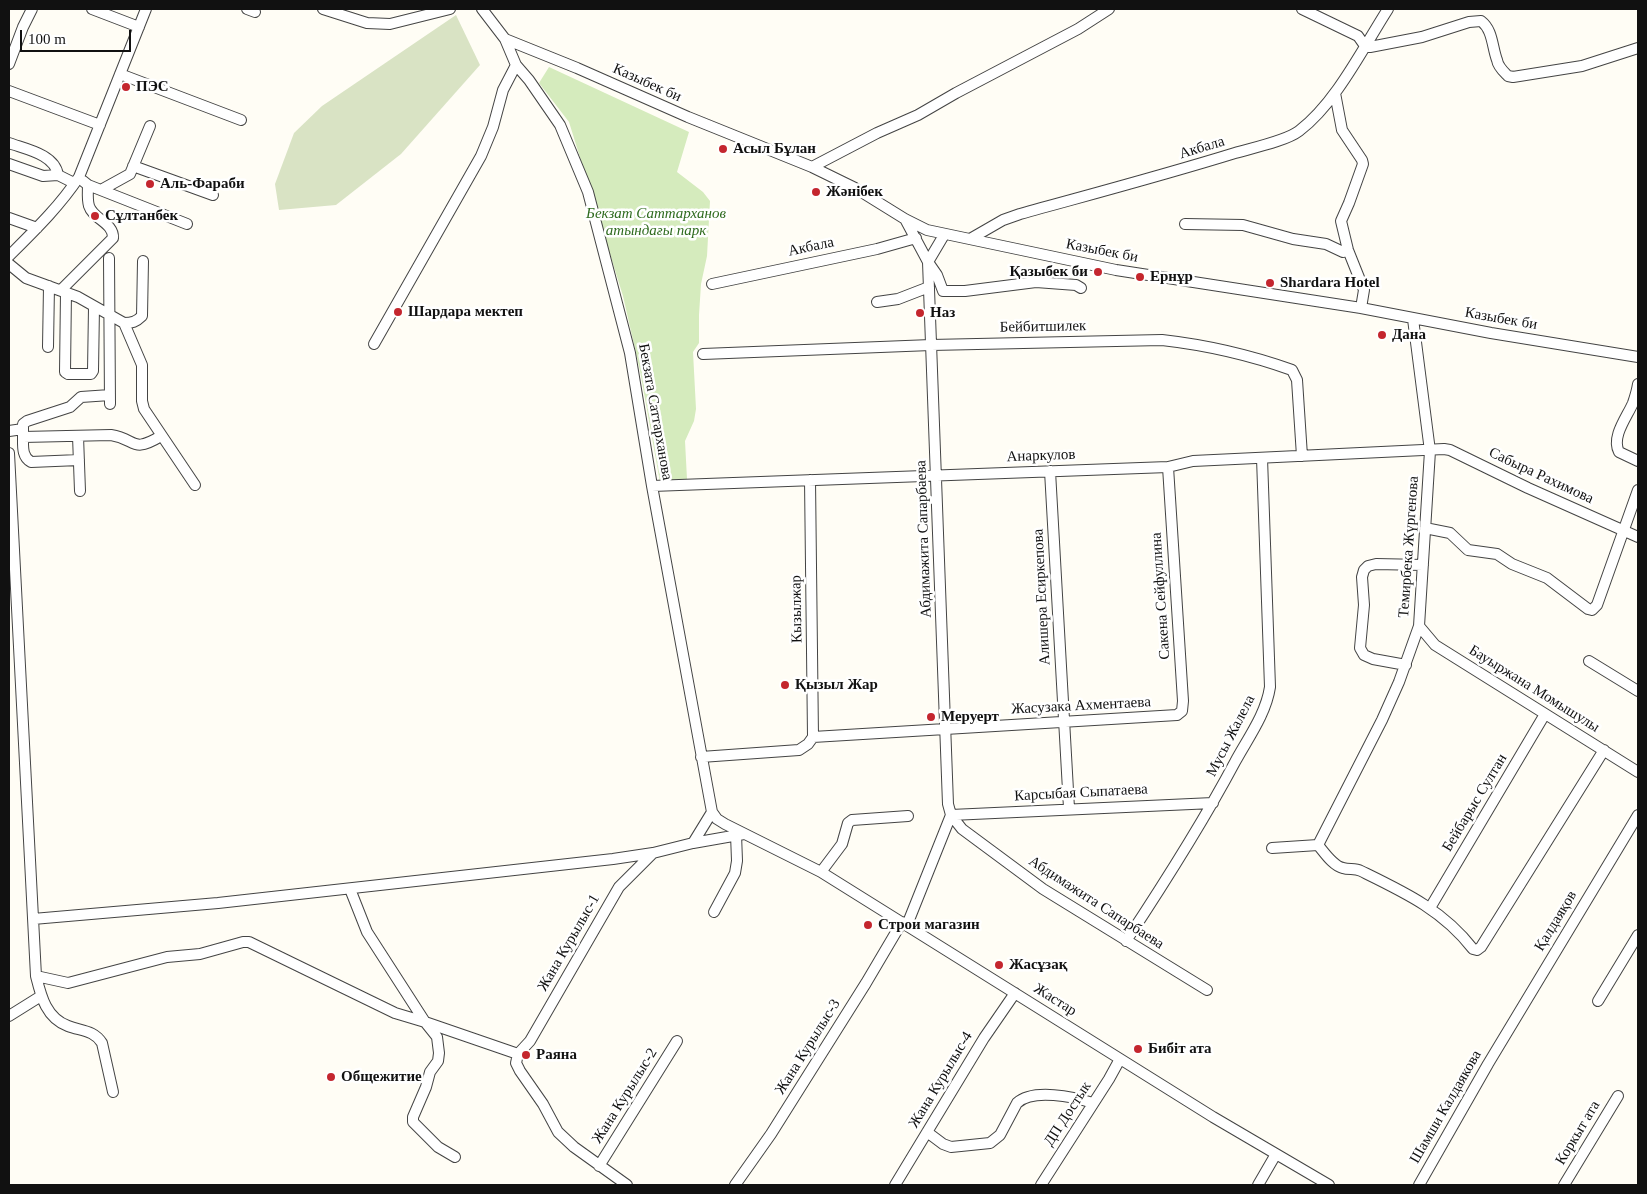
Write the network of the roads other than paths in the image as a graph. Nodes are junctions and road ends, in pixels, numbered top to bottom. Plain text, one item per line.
1 (32, 9) edge
2 (92, 9) edge
3 (146, 9) edge
4 (323, 9) edge
5 (450, 9) edge
6 (482, 9) edge
7 (1109, 9) edge
8 (1302, 9) edge
9 (1388, 9) edge
10 (139, 27) junction
11 (505, 39) junction
12 (1365, 46) junction
13 (1638, 48) edge
14 (9, 64) edge
15 (516, 65) junction
16 (120, 74) junction
17 (9, 91) edge
18 (1334, 93) junction
19 (241, 120) dead end
20 (100, 125) junction
21 (150, 126) dead end
22 (9, 143) edge
23 (9, 164) edge
24 (133, 166) junction
25 (812, 167) junction
26 (58, 175) junction
27 (76, 180) junction
28 (88, 185) junction
29 (101, 190) junction
30 (213, 195) dead end
31 (9, 218) edge
32 (905, 219) junction
33 (187, 224) dead end
34 (1185, 224) dead end
35 (37, 228) junction
36 (944, 234) junction
37 (916, 238) junction
38 (970, 239) junction
39 (1348, 250) junction
40 (9, 256) edge
41 (109, 258) dead end
42 (143, 260) dead end
43 (928, 262) junction
44 (9, 264) edge
45 (712, 284) dead end
46 (49, 286) junction
47 (929, 287) junction
48 (1081, 288) dead end
49 (63, 291) junction
50 (877, 302) dead end
51 (94, 306) junction
52 (1361, 308) junction
53 (110, 316) junction
54 (1413, 319) junction
55 (124, 323) junction
56 (374, 344) dead end
57 (931, 345) junction
58 (48, 347) dead end
59 (703, 354) dead end
60 (1638, 357) edge
61 (1638, 384) edge
62 (9, 431) edge
63 (23, 433) junction
64 (78, 436) junction
65 (161, 436) junction
66 (1430, 451) junction
67 (9, 453) edge
68 (1302, 456) junction
69 (1262, 458) junction
70 (79, 460) junction
71 (1638, 461) edge
72 (1168, 466) junction
73 (1050, 471) junction
74 (937, 476) junction
75 (810, 480) junction
76 (195, 485) dead end
77 (652, 486) junction
78 (1638, 490) edge
79 (80, 491) dead end
80 (1425, 528) junction
81 (1624, 531) junction
82 (1638, 537) edge
83 (1423, 565) junction
84 (1419, 626) junction
85 (1589, 661) dead end
86 (1406, 665) junction
87 (1638, 691) edge
88 (1546, 714) junction
89 (1169, 716) joint
90 (1063, 722) junction
91 (946, 728) junction
92 (814, 737) junction
93 (1604, 750) junction
94 (701, 757) junction
95 (1638, 772) edge
96 (1213, 803) junction
97 (1069, 808) junction
98 (712, 812) junction
99 (951, 815) junction
100 (1638, 815) edge
101 (908, 816) dead end
102 (740, 834) junction
103 (693, 843) junction
104 (1318, 845) junction
105 (1272, 848) dead end
106 (653, 853) junction
107 (821, 872) junction
108 (350, 889) junction
109 (1430, 908) junction
110 (714, 912) dead end
111 (33, 919) junction
112 (904, 924) junction
113 (1638, 935) edge
114 (1126, 941) junction
115 (36, 976) junction
116 (1207, 990) dead end
117 (1015, 993) junction
118 (41, 996) junction
119 (1598, 1002) dead end
120 (9, 1016) edge
121 (425, 1022) junction
122 (677, 1041) dead end
123 (1500, 1044) joint
124 (518, 1054) junction
125 (1120, 1059) junction
126 (113, 1092) dead end
127 (1618, 1096) dead end
128 (1093, 1104) junction
129 (926, 1132) junction
130 (1276, 1154) junction
131 (455, 1157) dead end
132 (599, 1166) junction
133 (614, 1182) edge
134 (627, 1185) edge
135 (735, 1185) edge
136 (895, 1185) edge
137 (1041, 1185) edge
138 (1258, 1185) edge
139 (1329, 1185) edge
140 (1419, 1185) edge
141 (1564, 1185) edge

1 - 14 street
2 - 10 street
3 - 10 street
4 - 5 street
6 - 11 street
7 - 25 street
8 - 12 street
9 - 12 street, Акбала
10 - 16 street
11 - 15 street, Бекзата Саттарханова
11 - 25 street, Казыбек би
12 - 13 street
12 - 18 street, Акбала
15 - 56 street
15 - 77 street, Бекзата Саттарханова
16 - 19 street
16 - 20 street
17 - 20 street
18 - 38 street, Акбала
18 - 39 street
20 - 27 street
21 - 24 street
22 - 26 street
23 - 26 street
24 - 29 street
24 - 30 street
25 - 32 street, Казыбек би
26 - 27 street
27 - 28 street
27 - 35 street
28 - 29 street
28 - 49 street
29 - 33 street
31 - 35 street
32 - 36 street, Казыбек би
32 - 37 street
34 - 39 street
35 - 40 street
36 - 38 street, Казыбек би
36 - 43 street
37 - 43 street
37 - 45 street, Акбала
38 - 52 street, Казыбек би
39 - 52 street
41 - 53 street
42 - 55 street
43 - 47 street, Абдимажита Сапарбаева
43 - 48 street
44 - 46 street
46 - 49 street
46 - 58 street
47 - 50 street
47 - 57 street, Абдимажита Сапарбаева
49 - 51 street
49 - 51 street
51 - 53 street
52 - 54 street, Казыбек би
53 - 55 street
53 - 63 street
54 - 60 street, Казыбек би
54 - 66 street, Темирбека Жүргенова
55 - 65 street
57 - 59 street, Бейбитшилек
57 - 68 street, Бейбитшилек
57 - 74 street, Абдимажита Сапарбаева
61 - 71 street
62 - 63 street
63 - 64 street
63 - 70 street
64 - 65 street
64 - 70 street
65 - 76 street
66 - 68 street, Анаркулов
66 - 80 street, Темирбека Жүргенова
66 - 81 street, Сабыра Рахимова
67 - 111 street
68 - 69 street, Анаркулов
69 - 72 street, Анаркулов
69 - 96 street, Мусы Жалела
70 - 79 street
72 - 73 street, Анаркулов
72 - 89 street, Сакена Сейфуллина
73 - 74 street, Анаркулов
73 - 90 street, Алишера Есиркепова
74 - 75 street, Анаркулов
74 - 91 street, Абдимажита Сапарбаева
75 - 77 street, Анаркулов
75 - 92 street, Кызылжар
77 - 94 street, Бекзата Саттарханова
78 - 81 street
80 - 81 street
80 - 83 street, Темирбека Жүргенова
81 - 82 street, Сабыра Рахимова
83 - 84 street, Темирбека Жүргенова
83 - 86 street
84 - 86 street, Темирбека Жүргенова
84 - 88 street, Бауыржана Момышулы
85 - 87 street
86 - 104 street, Темирбека Жүргенова
88 - 93 street, Бауыржана Момышулы
88 - 109 street, Бейбарыс Султан
89 - 90 street, Жасузака Ахментаева
90 - 91 street, Жасузака Ахментаева
90 - 97 street, Алишера Есиркепова
91 - 92 street, Жасузака Ахментаева
91 - 99 street, Абдимажита Сапарбаева
92 - 94 street, Жасузака Ахментаева
93 - 95 street, Бауыржана Момышулы
93 - 109 street
94 - 98 street, Бекзата Саттарханова
96 - 97 street, Карсыбая Сыпатаева
96 - 114 street, Мусы Жалела
97 - 99 street, Карсыбая Сыпатаева
98 - 102 street, Жастар
98 - 103 street
99 - 112 street, Абдимажита Сапарбаева
99 - 114 street, Абдимажита Сапарбаева
100 - 123 street, Қалдаяқов
101 - 107 street
102 - 103 street
102 - 107 street, Жастар
102 - 110 street
103 - 106 street
104 - 105 street
104 - 109 street
106 - 108 street
106 - 124 street, Жана Курылыс-1
107 - 112 street, Жастар
108 - 111 street
108 - 121 street
111 - 115 street
112 - 117 street, Жастар
112 - 135 street, Жана Курылыс-3
113 - 119 street
114 - 116 street, Абдимажита Сапарбаева
115 - 118 street
115 - 121 street
117 - 125 street, Жастар
117 - 129 street, Жана Курылыс-4
118 - 120 street
118 - 126 street
121 - 124 street
121 - 131 street
122 - 132 street, Жана Курылыс-2
123 - 140 street, Шамши Калдаякова
124 - 132 street
125 - 128 street, ДП Достык
125 - 130 street, Жастар
127 - 141 street, Коркыт ата
128 - 129 street
128 - 137 street, ДП Достык
129 - 136 street, Жана Курылыс-4
130 - 138 street
130 - 139 street, Жастар
132 - 133 street
133 - 134 street

